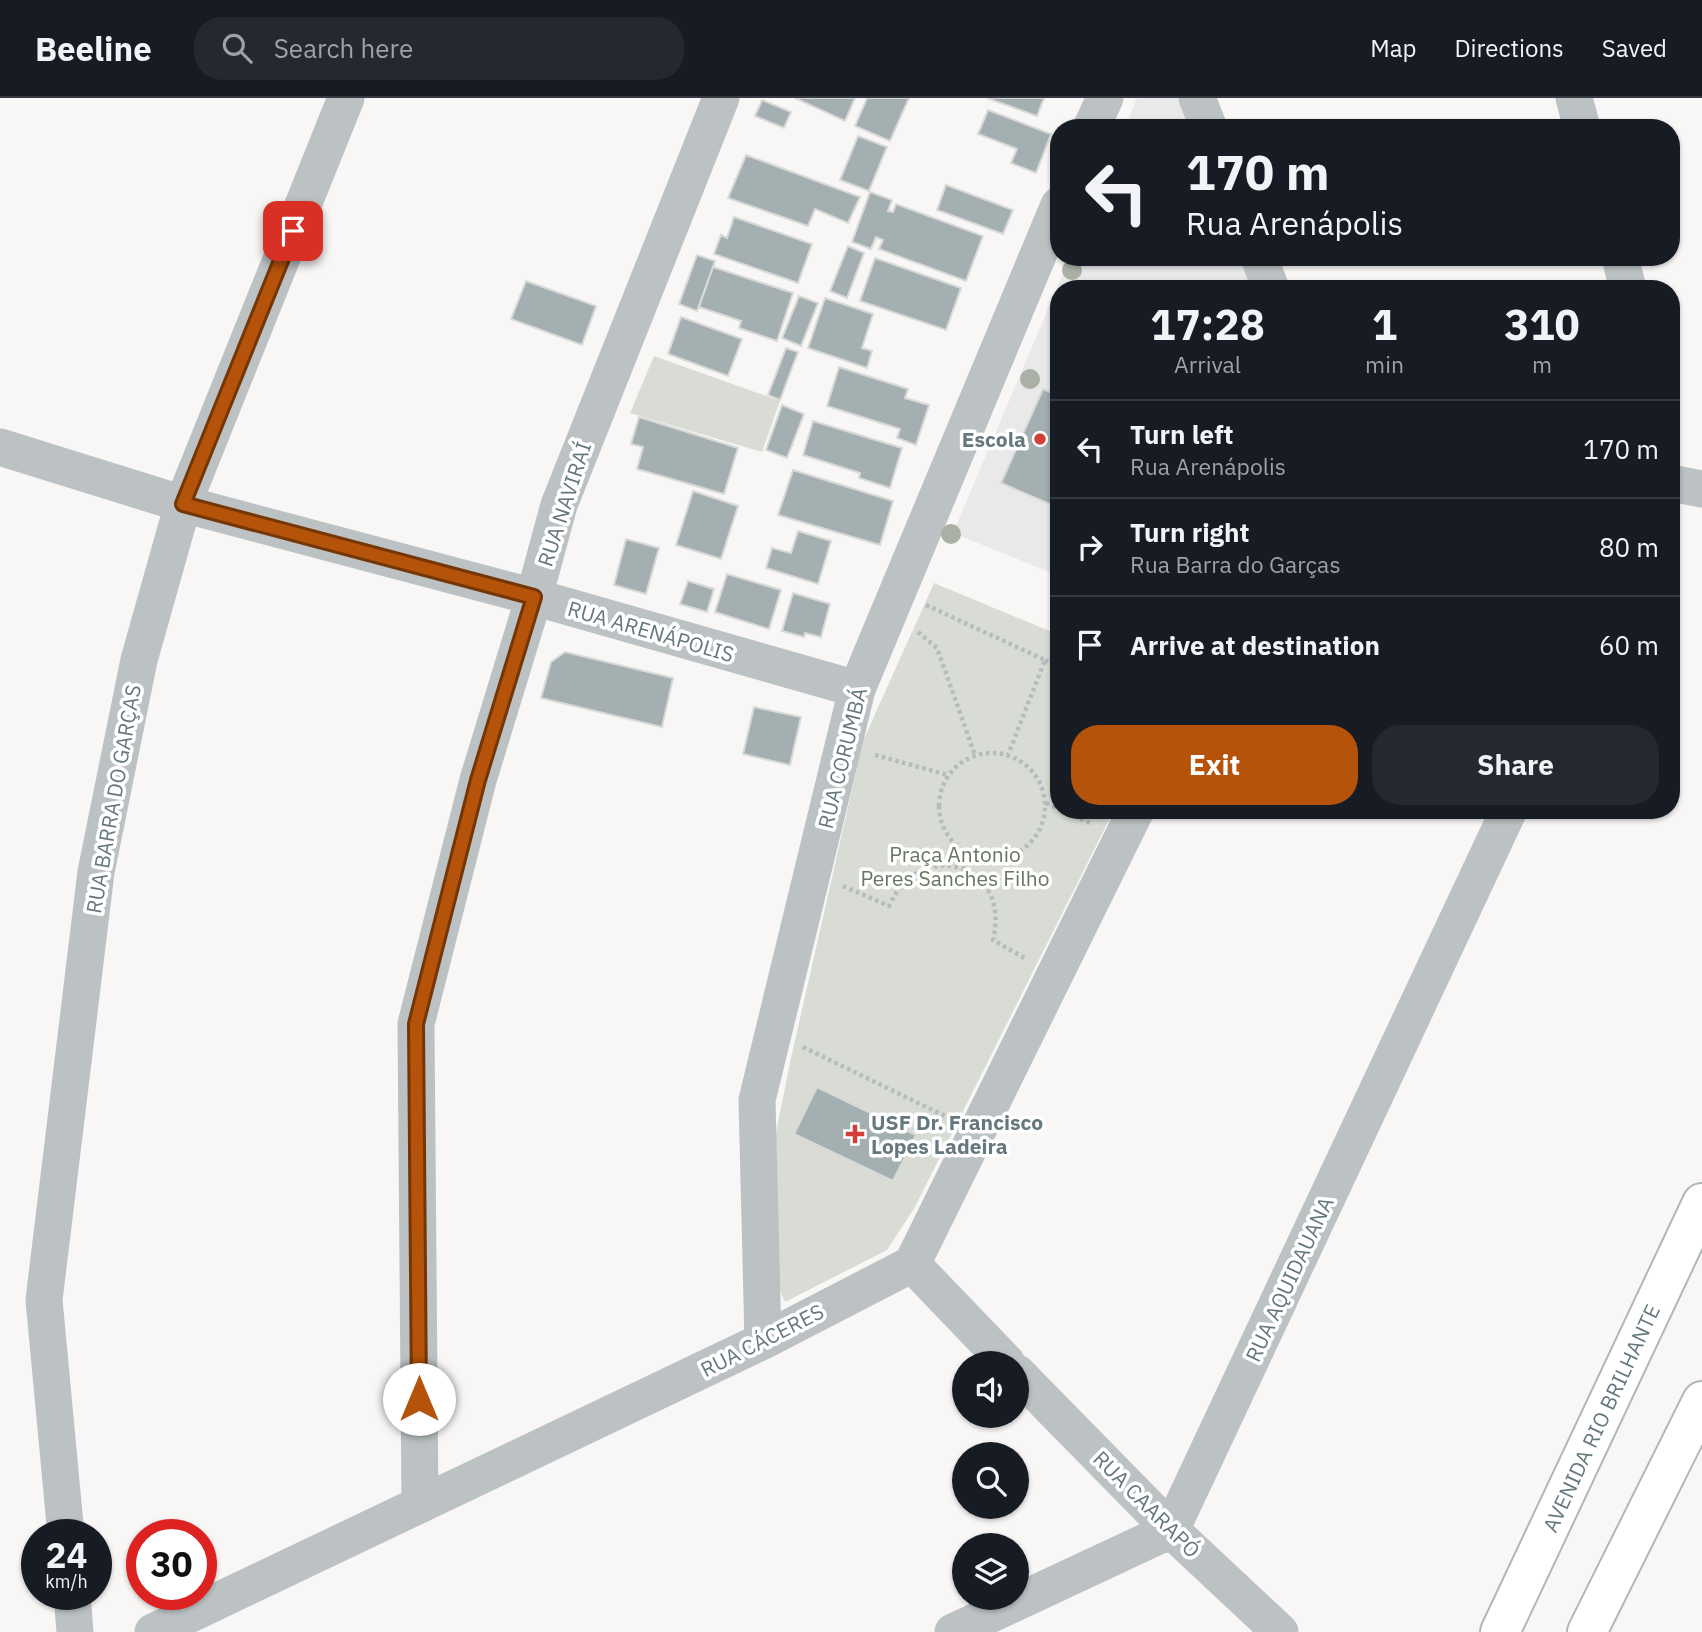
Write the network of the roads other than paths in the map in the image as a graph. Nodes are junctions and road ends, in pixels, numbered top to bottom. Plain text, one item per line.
1 (346, 98) edge
2 (721, 98) edge
3 (1105, 98) edge
4 (1197, 98) edge
5 (1574, 98) edge
6 (1095, 119) edge
7 (1205, 119) edge
8 (1580, 119) edge
9 (1050, 227) edge
10 (0, 447) edge
11 (1680, 485) edge
12 (1702, 489) edge
13 (183, 504) junction
14 (534, 597) junction
15 (857, 689) junction
16 (1132, 819) edge
17 (1505, 819) edge
18 (1702, 1203) edge
19 (912, 1264) junction
20 (763, 1341) junction
21 (995, 1351) edge
22 (1029, 1385) edge
23 (1702, 1401) edge
24 (420, 1506) junction
25 (65, 1519) edge
26 (1171, 1530) junction
27 (73, 1610) edge
28 (75, 1632) edge
29 (153, 1632) edge
30 (953, 1632) edge
31 (1279, 1632) edge
32 (1500, 1632) edge
33 (1587, 1632) edge

1 - 13 street, RUA BARRA DO GARÇAS
2 - 14 street, RUA NAVIRAÍ
3 - 6 street
4 - 7 street
5 - 8 street
9 - 15 street, RUA CORUMBÁ
10 - 13 street, RUA ARENÁPOLIS
11 - 12 street
13 - 14 street, RUA ARENÁPOLIS
13 - 25 street, RUA BARRA DO GARÇAS
14 - 15 street, RUA ARENÁPOLIS
14 - 24 street, RUA NAVIRAÍ
15 - 20 street, RUA CORUMBÁ
16 - 19 street
17 - 26 street, RUA AQUIDAUANA
18 - 32 main road, AVENIDA RIO BRILHANTE
19 - 20 street, RUA CÁCERES
19 - 21 street
20 - 24 street, RUA CÁCERES
22 - 26 street, RUA CAARAPÓ
23 - 33 main road
24 - 29 street, RUA CÁCERES
26 - 30 street
26 - 31 street, RUA CAARAPÓ
27 - 28 street

